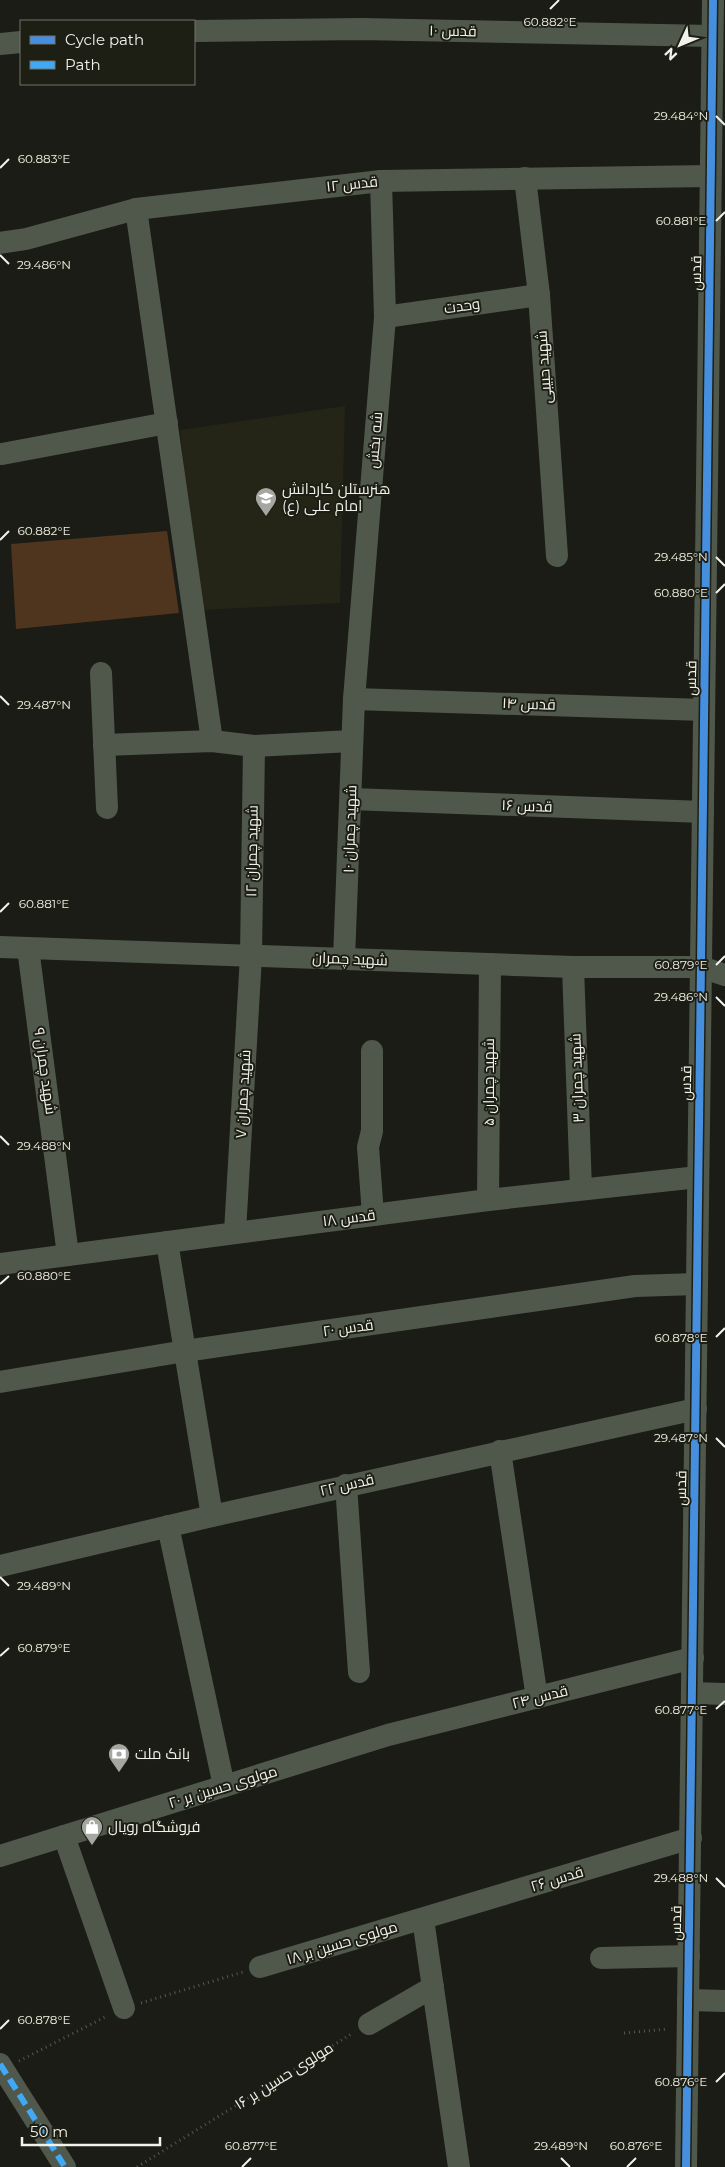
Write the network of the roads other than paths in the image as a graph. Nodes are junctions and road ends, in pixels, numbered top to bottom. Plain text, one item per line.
1 (713, 0) edge
2 (195, 31) edge
3 (712, 36) junction
4 (20, 42) edge
5 (0, 44) edge
6 (718, 141) edge
7 (710, 176) junction
8 (526, 178) junction
9 (381, 181) junction
10 (136, 209) junction
11 (0, 243) edge
12 (539, 295) junction
13 (385, 317) junction
14 (167, 423) junction
15 (2, 454) dead end
16 (716, 476) edge
17 (558, 556) dead end
18 (101, 673) dead end
19 (354, 699) junction
20 (704, 710) junction
21 (212, 741) junction
22 (352, 741) junction
23 (104, 745) junction
24 (254, 746) junction
25 (351, 799) junction
26 (107, 808) dead end
27 (703, 812) junction
28 (0, 947) edge
29 (28, 948) junction
30 (251, 956) junction
31 (725, 957) edge
32 (344, 959) junction
33 (490, 964) junction
34 (573, 967) junction
35 (701, 967) junction
36 (725, 975) edge
37 (372, 1051) dead end
38 (698, 1177) junction
39 (581, 1190) junction
40 (488, 1200) junction
41 (373, 1215) junction
42 (235, 1232) junction
43 (167, 1242) junction
44 (68, 1255) junction
45 (0, 1264) edge
46 (697, 1284) junction
47 (185, 1351) junction
48 (0, 1382) edge
49 (696, 1409) junction
50 (500, 1451) junction
51 (346, 1485) junction
52 (212, 1516) junction
53 (168, 1526) junction
54 (0, 1566) edge
55 (692, 1658) junction
56 (358, 1672) dead end
57 (692, 1693) junction
58 (725, 1694) edge
59 (537, 1698) junction
60 (388, 1735) joint
61 (224, 1786) junction
62 (64, 1836) junction
63 (690, 1838) junction
64 (0, 1856) edge
65 (423, 1919) junction
66 (689, 1956) junction
67 (601, 1958) dead end
68 (260, 1967) dead end
69 (433, 1987) junction
70 (688, 2000) junction
71 (725, 2001) edge
72 (124, 2008) dead end
73 (368, 2024) road end
74 (0, 2064) edge
75 (65, 2167) edge
76 (459, 2167) edge
77 (686, 2167) edge

1 - 3 street, قدس
2 - 3 street, قدس ۱۰
3 - 6 street, قدس
4 - 5 street
6 - 7 street, قدس
7 - 8 street, قدس ۱۲
7 - 16 street, قدس
8 - 9 street, قدس ۱۲
8 - 12 street, شهید حبیبی
9 - 10 street, قدس ۱۲
9 - 13 street, شه بخش
10 - 11 street, قدس ۱۲
10 - 14 street
12 - 13 street, وحدت
12 - 17 street, شهید حبیبی
13 - 19 street, شه بخش
14 - 15 street
14 - 21 street
16 - 20 street, قدس
18 - 23 street
19 - 20 street, قدس ۱۴
19 - 22 street, شهید چمران ۱۰
20 - 27 street, قدس
21 - 23 street
21 - 24 street
22 - 24 street
22 - 25 street, شهید چمران ۱۰
23 - 26 street
24 - 30 street, شهید چمران ۱۲
25 - 27 street, قدس ۱۶
25 - 32 street, شهید چمران ۱۰
27 - 35 street, قدس
28 - 29 street, شهید چمران
29 - 30 street, شهید چمران
29 - 44 street, شهید چمران ۹
30 - 32 street, شهید چمران
30 - 42 street, شهید چمران ۷
31 - 35 street, شهید چمران
32 - 33 street, شهید چمران
33 - 34 street, شهید چمران
33 - 40 street, شهید چمران ۵
34 - 35 street, شهید چمران
34 - 39 street, شهید چمران ۳
35 - 36 street, شهید چمران
35 - 38 street, قدس
37 - 41 street
38 - 39 street, قدس ۱۸
38 - 46 street, قدس
39 - 40 street, قدس ۱۸
40 - 41 street, قدس ۱۸
41 - 42 street, قدس ۱۸
42 - 43 street, قدس ۱۸
43 - 44 street, قدس ۱۸
43 - 47 street
44 - 45 street, قدس ۱۸
46 - 47 street, قدس ۲۰
46 - 49 street, قدس
47 - 48 street, قدس ۲۰
47 - 52 street
49 - 50 street, قدس ۲۲
49 - 55 street, قدس
50 - 51 street, قدس ۲۲
50 - 59 street
51 - 52 street, قدس ۲۲
51 - 56 street
52 - 53 street, قدس ۲۲
53 - 54 street, قدس ۲۲
53 - 61 street
55 - 57 street, قدس
55 - 59 street, قدس ۲۴
57 - 58 street
57 - 63 street, قدس
59 - 60 street, قدس ۲۴
60 - 61 street, مولوی حسین بر ۲۰
61 - 62 street, مولوی حسین بر ۲۰
62 - 64 street, مولوی حسین بر ۲۰
62 - 72 street
63 - 65 street, قدس ۲۶
63 - 66 street, قدس
65 - 68 street, مولوی حسین بر ۱۸
65 - 69 street
66 - 67 street
66 - 70 street, قدس
69 - 73 street
69 - 76 street
70 - 71 street
70 - 77 street, قدس
74 - 75 street

